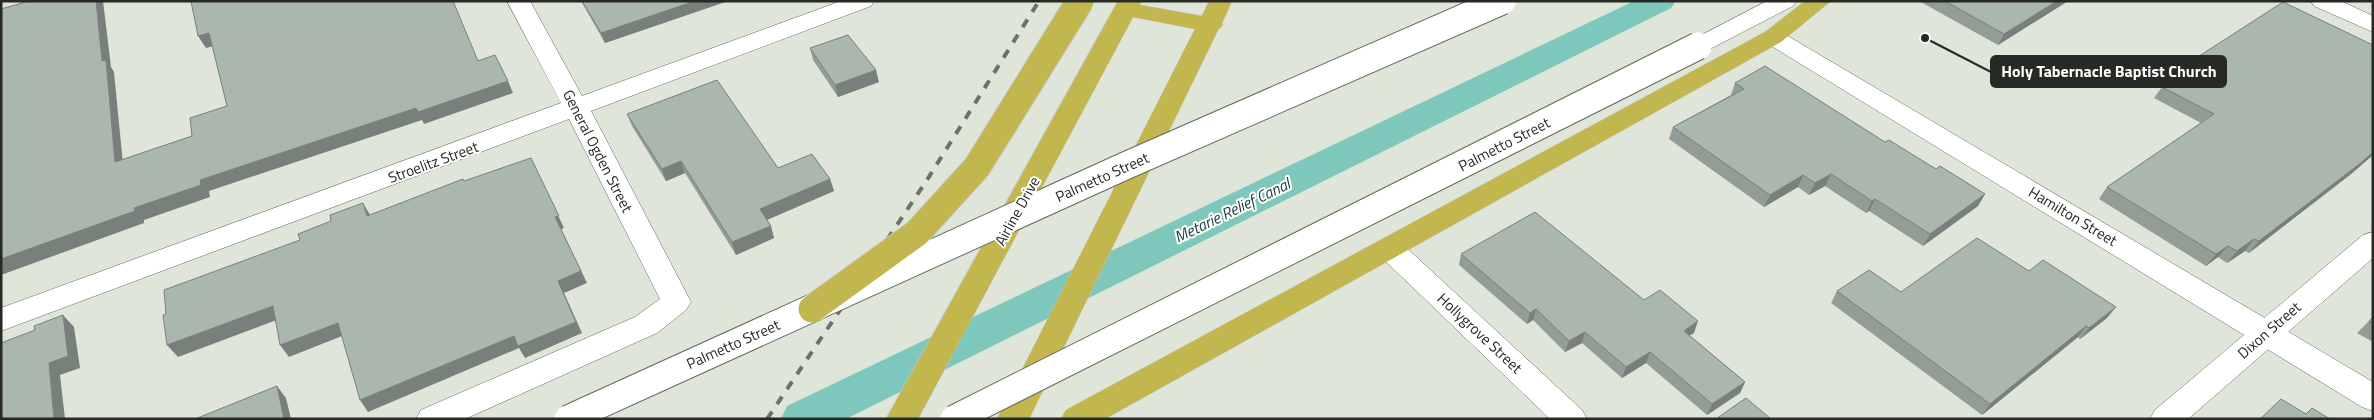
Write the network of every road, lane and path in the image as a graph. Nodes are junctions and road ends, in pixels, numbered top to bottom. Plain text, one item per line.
1 (518, 1) edge
2 (863, 1) edge
3 (1080, 1) edge
4 (1221, 1) edge
5 (1502, 1) edge
6 (1785, 1) edge
7 (1820, 1) edge
8 (2322, 1) edge
9 (1128, 5) edge
10 (1210, 25) junction
11 (2373, 25) edge
12 (1773, 37) junction
13 (577, 108) junction
14 (2373, 242) edge
15 (1389, 248) junction
16 (812, 309) junction
17 (1, 320) edge
18 (2266, 332) junction
19 (2373, 398) edge
20 (432, 419) edge
21 (568, 419) edge
22 (902, 419) edge
23 (954, 419) edge
24 (1013, 419) edge
25 (1077, 419) edge
26 (1571, 419) edge
27 (2166, 419) edge

1 - 13 street, General Ogden Street
2 - 13 street, Stroelitz Street
3 - 16 highway, bridge
4 - 10 highway
5 - 16 street, Palmetto Street, bridge
6 - 23 street, Palmetto Street, bridge
7 - 12 highway
8 - 11 street
9 - 10 highway
9 - 22 highway, Airline Drive
10 - 24 highway
12 - 15 highway
12 - 18 street, Hamilton Street
13 - 17 street, Stroelitz Street
13 - 20 street, General Ogden Street
14 - 18 street, Dixon Street
15 - 25 highway
15 - 26 street, Hollygrove Street
16 - 21 street, Palmetto Street, bridge
18 - 19 street, Hamilton Street
18 - 27 street, Dixon Street

